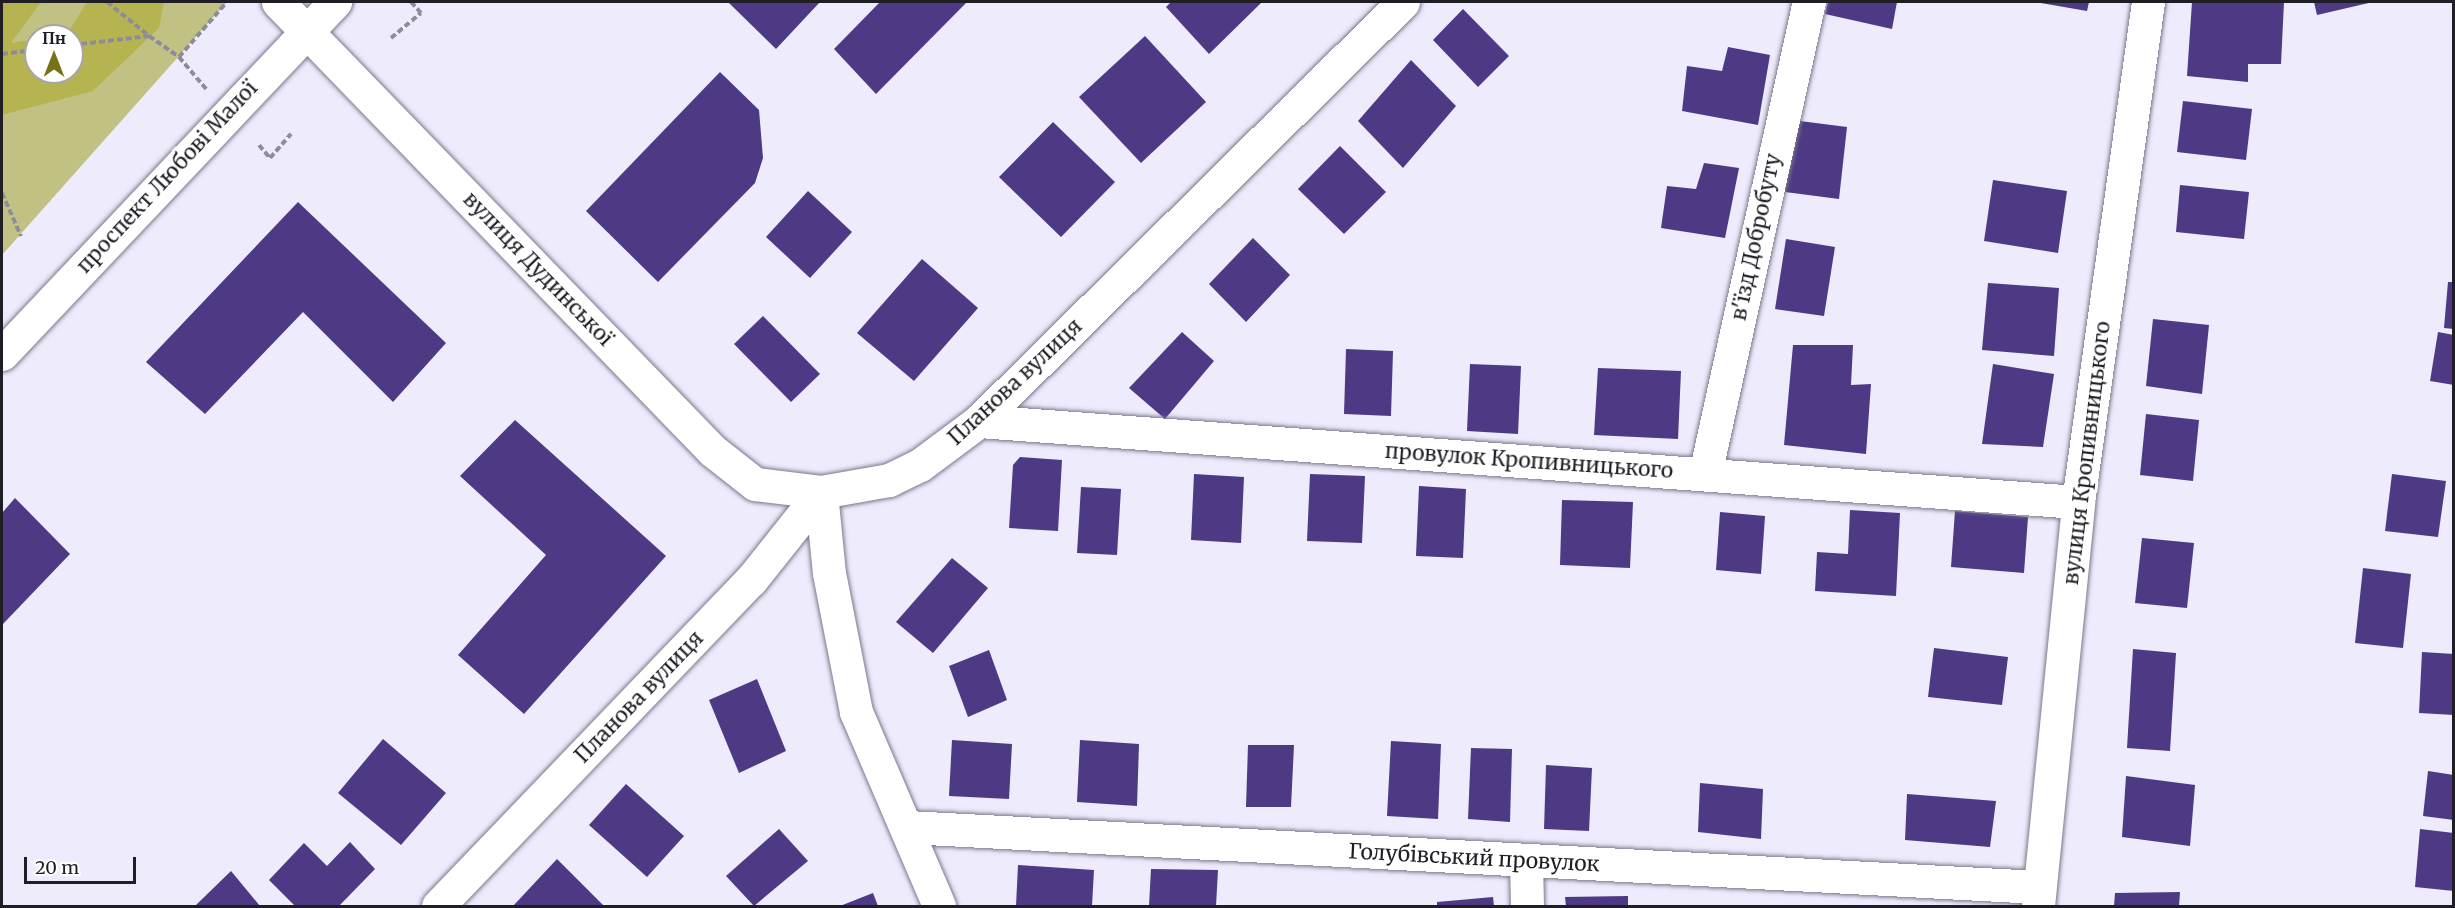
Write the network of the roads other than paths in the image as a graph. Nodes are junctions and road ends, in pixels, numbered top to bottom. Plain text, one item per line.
1 (278, 2) edge
2 (335, 2) edge
3 (1402, 2) edge
4 (1809, 2) edge
5 (2148, 2) edge
6 (306, 28) junction
7 (2, 354) edge
8 (979, 421) junction
9 (1705, 474) junction
10 (821, 492) junction
11 (2078, 502) junction
12 (908, 827) junction
13 (1526, 860) junction
14 (2038, 897) edge
15 (438, 906) edge
16 (939, 906) edge
17 (1527, 906) edge

1 - 6 street, вулиця Дудинської
2 - 6 street, проспект Любові Малої
3 - 8 street, Планова вулиця
4 - 9 street, в'їзд Добробуту
5 - 11 street, вулиця Кропивницького
6 - 7 street, проспект Любові Малої
6 - 10 street, вулиця Дудинської
8 - 9 street, провулок Кропивницького
8 - 10 street, Планова вулиця
9 - 11 street, провулок Кропивницького
10 - 12 street
10 - 15 street, Планова вулиця
11 - 14 street, вулиця Кропивницького
12 - 13 street, Голубівський провулок
12 - 16 street
13 - 14 street, Голубівський провулок
13 - 17 street

